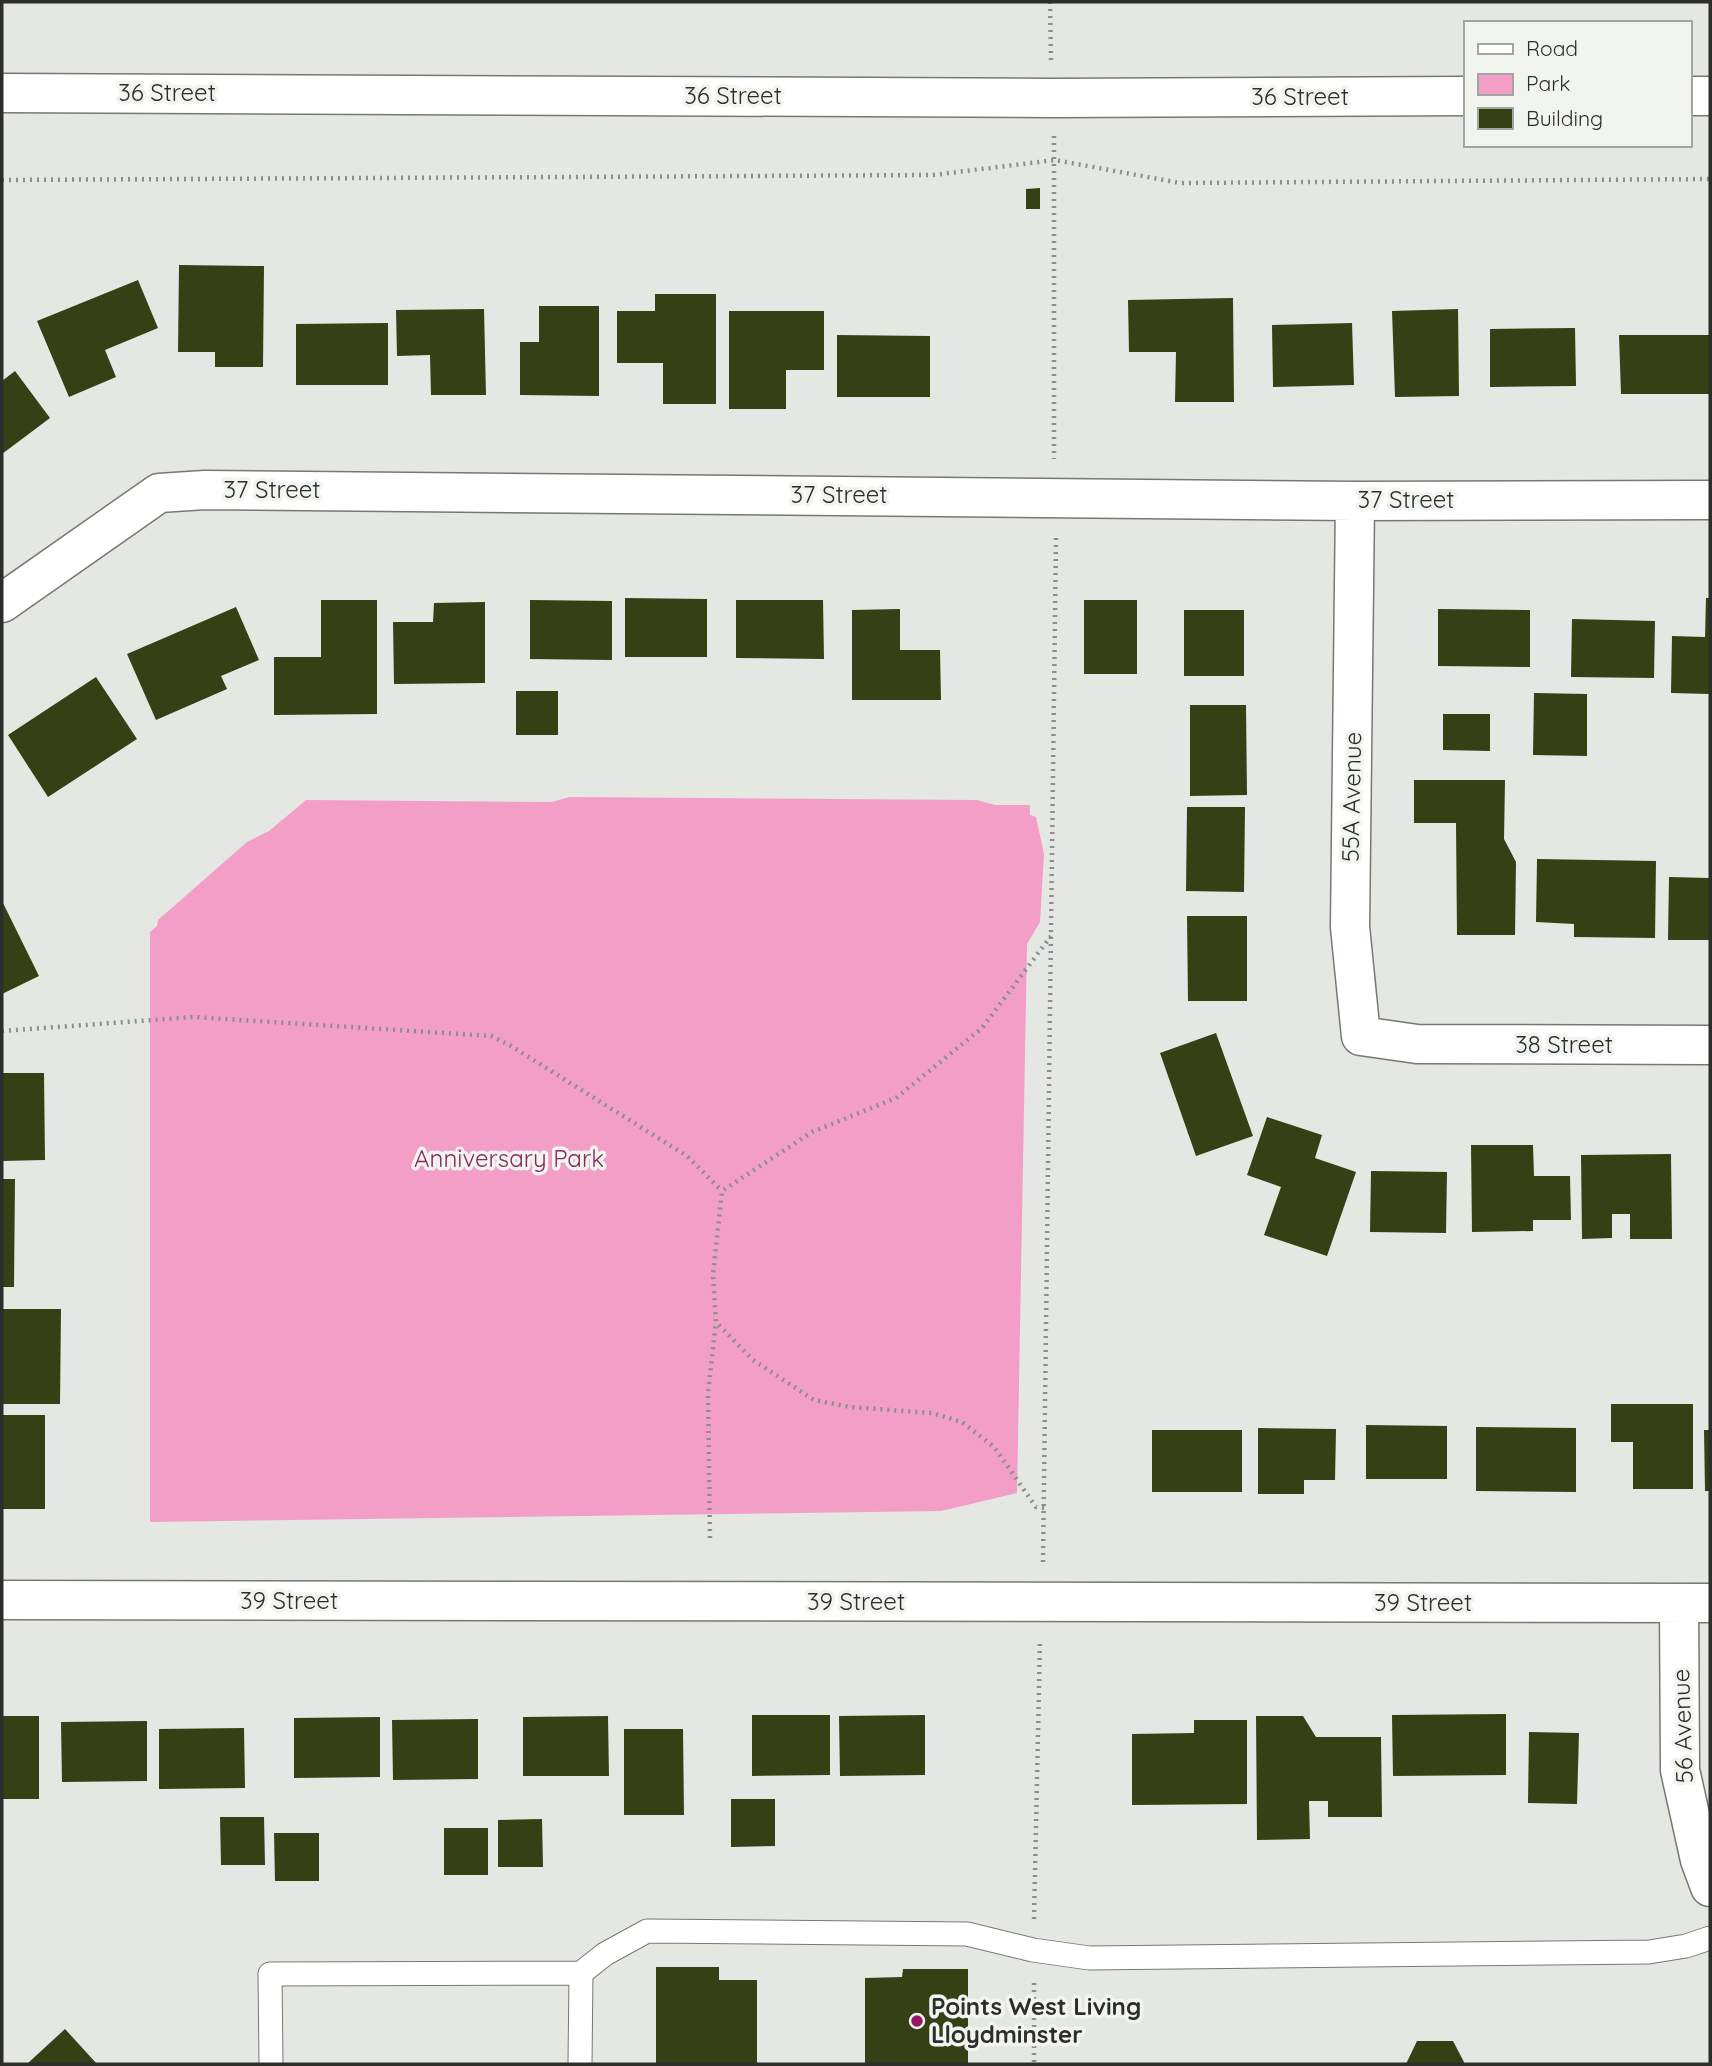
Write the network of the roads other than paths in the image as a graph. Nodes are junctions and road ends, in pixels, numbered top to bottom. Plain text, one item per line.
1 (2, 93) edge
2 (1464, 96) edge
3 (1691, 96) edge
4 (1710, 96) edge
5 (1355, 500) junction
6 (1710, 500) edge
7 (2, 603) edge
8 (1417, 1044) joint
9 (1710, 1045) edge
10 (2, 1600) edge
11 (1695, 1603) edge
12 (1710, 1887) edge
13 (1710, 1938) edge
14 (581, 1973) junction
15 (271, 2064) edge
16 (580, 2064) edge

1 - 2 street, 36 Street
3 - 4 street
5 - 6 street, 37 Street
5 - 7 street, 37 Street
5 - 8 street, 55A Avenue
8 - 9 street, 38 Street
10 - 11 street, 39 Street
11 - 12 street, 56 Avenue
13 - 14 lane
14 - 15 lane
14 - 16 lane

